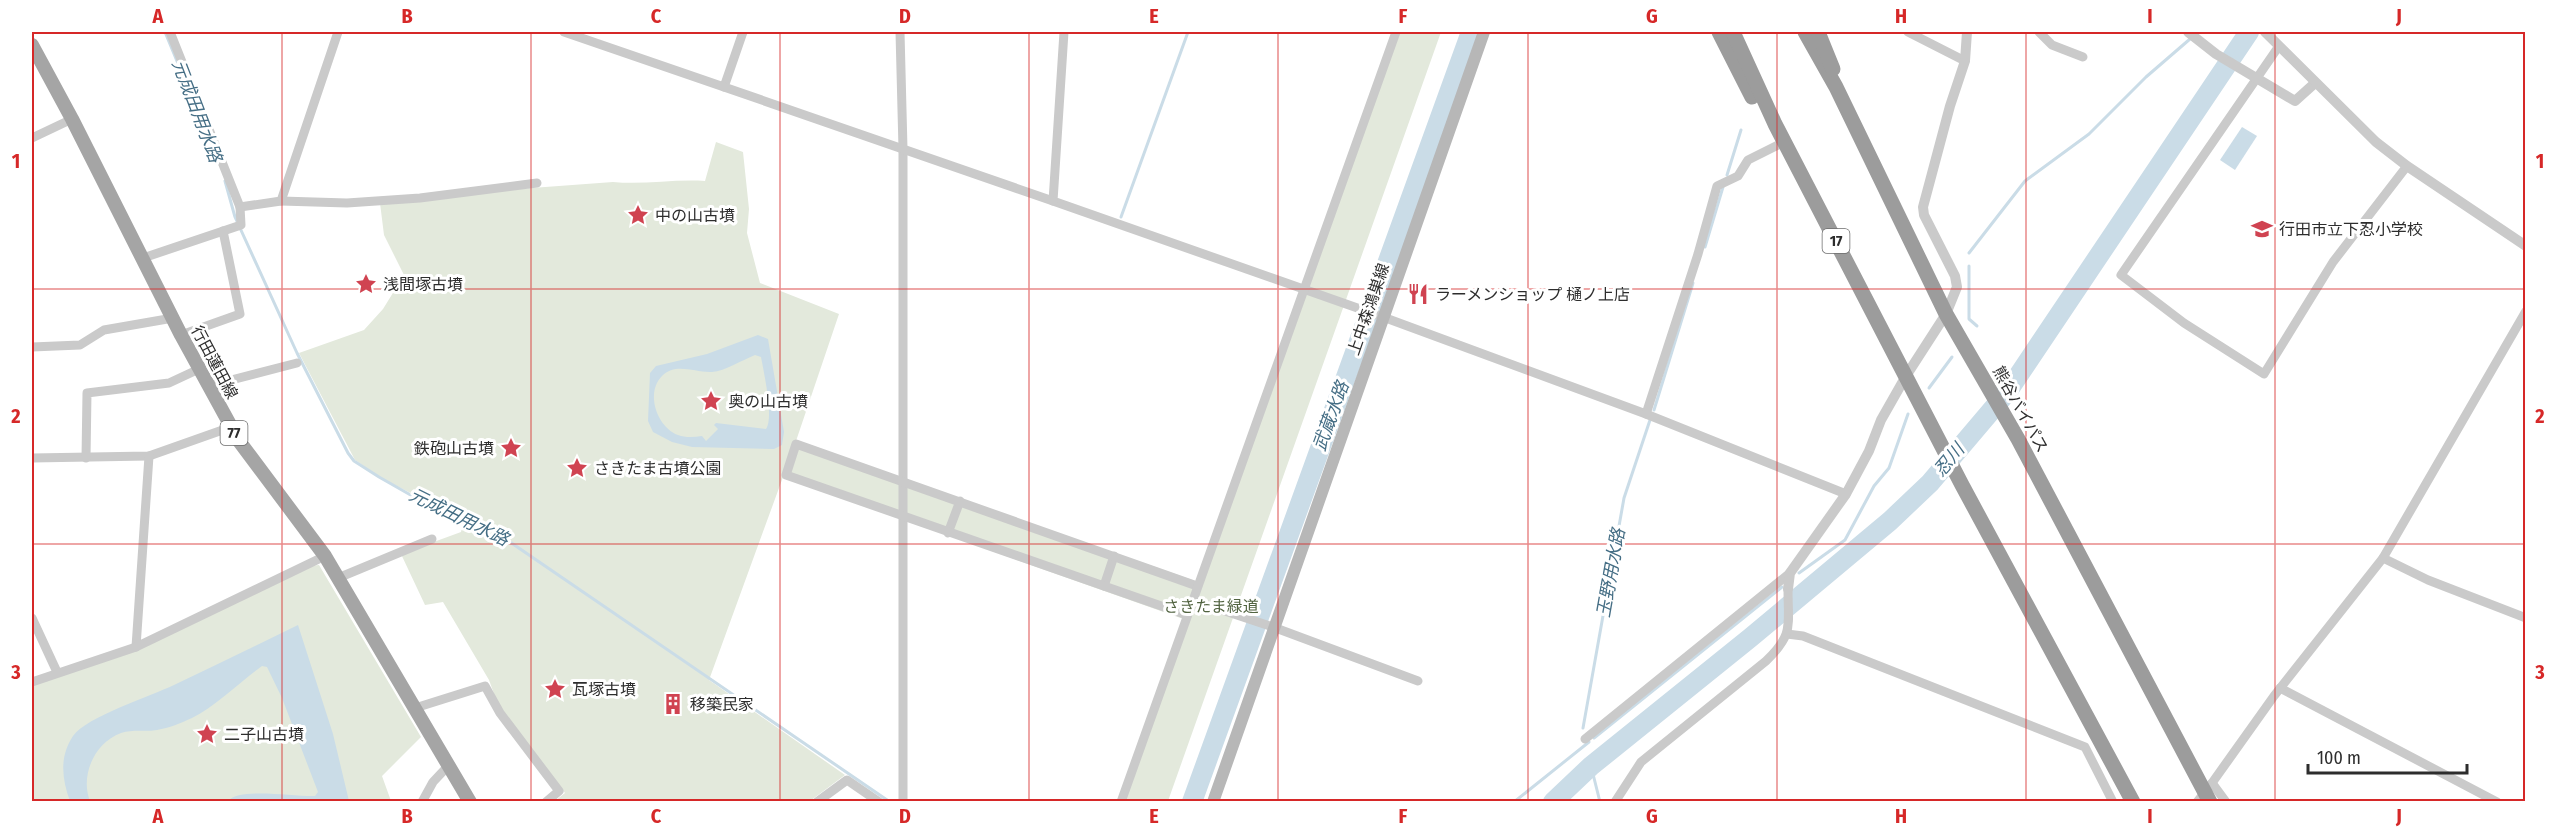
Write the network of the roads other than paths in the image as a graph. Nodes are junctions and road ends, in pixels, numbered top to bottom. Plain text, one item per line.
1 (170, 32) edge
2 (338, 32) edge
3 (564, 32) edge
4 (743, 32) edge
5 (900, 32) edge
6 (1065, 32) edge
7 (1396, 32) edge
8 (1484, 32) edge
9 (1719, 32) edge
10 (1733, 32) edge
11 (1805, 32) edge
12 (1818, 32) edge
13 (1908, 32) edge
14 (1967, 32) edge
15 (2039, 32) edge
16 (2188, 32) edge
17 (2265, 32) edge
18 (32, 45) edge
19 (2279, 46) junction
20 (2083, 57) dead end
21 (1965, 60) junction
22 (2254, 76) junction
23 (2315, 83) junction
24 (724, 87) junction
25 (1836, 87) junction
26 (72, 119) junction
27 (1775, 124) junction
28 (32, 138) edge
29 (1784, 142) junction
30 (903, 149) junction
31 (2407, 166) junction
32 (537, 183) dead end
33 (280, 201) junction
34 (1053, 201) junction
35 (240, 207) junction
36 (223, 231) junction
37 (2526, 246) edge
38 (143, 258) junction
39 (1303, 290) junction
40 (2526, 311) edge
41 (1946, 314) junction
42 (1379, 316) junction
43 (173, 318) junction
44 (181, 336) junction
45 (32, 347) edge
46 (297, 363) dead end
47 (199, 369) junction
48 (1906, 376) junction
49 (208, 386) junction
50 (1646, 414) junction
51 (231, 427) junction
52 (149, 456) junction
53 (32, 458) edge
54 (86, 458) junction
55 (902, 480) junction
56 (1846, 495) junction
57 (960, 501) junction
58 (903, 518) junction
59 (948, 533) junction
60 (432, 539) dead end
61 (325, 556) junction
62 (1114, 556) junction
63 (2383, 558) junction
64 (1790, 573) junction
65 (338, 578) junction
66 (1197, 585) junction
67 (1104, 586) junction
68 (1788, 589) joint
69 (1192, 600) junction
70 (1187, 615) junction
71 (32, 618) edge
72 (2526, 618) edge
73 (1268, 626) junction
74 (1787, 631) junction
75 (136, 646) junction
76 (57, 672) junction
77 (1418, 681) dead end
78 (32, 682) edge
79 (2280, 688) junction
80 (415, 708) junction
81 (1584, 739) dead end
82 (449, 765) junction
83 (2206, 795) edge
84 (422, 801) edge
85 (470, 801) edge
86 (546, 801) edge
87 (817, 801) edge
88 (879, 801) edge
89 (903, 801) edge
90 (1121, 801) edge
91 (1213, 801) edge
92 (1615, 801) edge
93 (2113, 801) edge
94 (2133, 801) edge
95 (2226, 801) edge
96 (2497, 801) edge

1 - 35 street
2 - 33 street
3 - 24 street
4 - 24 street
5 - 30 street
6 - 34 street
7 - 39 street
8 - 42 main road, 上中森鴻巣線
9 - 27 highway, 17
10 - 27 highway, 17
11 - 25 highway, 熊谷バイパス
12 - 25 highway
13 - 21 street
14 - 21 street
15 - 20 street
16 - 22 street
17 - 19 street
18 - 26 main road, 行田蓮田線 / 77
19 - 22 street
19 - 23 street
21 - 41 street
22 - 23 street
22 - 31 street
23 - 31 street
24 - 30 street
25 - 41 highway, 熊谷バイパス
26 - 28 street
26 - 38 main road, 行田蓮田線 / 77
27 - 29 highway, 17
29 - 48 highway, 17
29 - 50 street
30 - 34 street
30 - 55 street
31 - 37 street
32 - 33 street
33 - 35 street
34 - 39 street
35 - 36 street
36 - 38 street
36 - 44 street
38 - 43 main road, 行田蓮田線 / 77
39 - 42 street
39 - 66 street
40 - 63 street
41 - 48 street
41 - 83 highway, 熊谷バイパス
42 - 50 street
42 - 73 main road, 上中森鴻巣線
43 - 44 main road, 行田蓮田線 / 77
43 - 45 street
44 - 47 main road, 行田蓮田線 / 77
46 - 49 street
47 - 49 main road, 行田蓮田線 / 77
47 - 54 street
48 - 56 street
48 - 94 highway, 17
49 - 51 main road, 行田蓮田線 / 77
50 - 56 street
51 - 52 street
51 - 61 main road, 行田蓮田線 / 77
52 - 54 street
52 - 75 street
53 - 54 street
55 - 57 street
55 - 58 street
55 - 58 street
56 - 64 street
57 - 59 street
57 - 62 street
58 - 59 street
58 - 89 street
59 - 67 street
60 - 65 street
61 - 65 main road, 行田蓮田線 / 77
61 - 75 street
62 - 66 street
62 - 67 street
63 - 72 street
63 - 79 street
64 - 68 street
64 - 81 street
65 - 80 main road, 行田蓮田線 / 77
66 - 69 street
67 - 70 street
68 - 74 street
69 - 70 street
69 - 73 street
70 - 90 street
71 - 76 street
73 - 77 street
73 - 91 main road, 上中森鴻巣線
74 - 92 street
74 - 93 street
75 - 76 street
76 - 78 street
79 - 83 street
79 - 96 street
80 - 82 main road, 行田蓮田線 / 77
80 - 86 street
82 - 84 street
82 - 85 main road, 行田蓮田線 / 77
83 - 95 street
87 - 88 street

